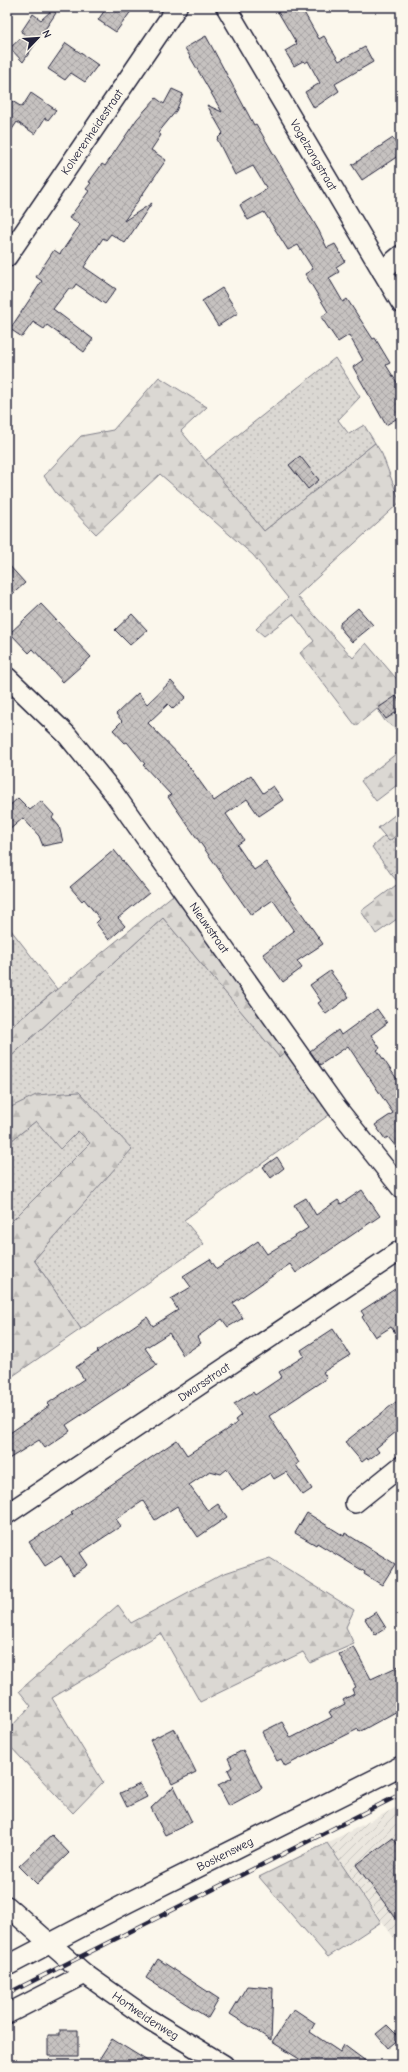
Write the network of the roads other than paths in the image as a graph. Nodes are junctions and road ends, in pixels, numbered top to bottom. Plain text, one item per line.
1 (177, 7) edge
2 (226, 7) edge
3 (401, 255) edge
4 (7, 257) edge
5 (382, 271) junction
6 (401, 303) edge
7 (7, 677) edge
8 (401, 1188) edge
9 (401, 1250) edge
10 (401, 1466) edge
11 (356, 1503) dead end
12 (7, 1514) edge
13 (401, 1766) edge
14 (7, 1906) edge
15 (35, 1931) junction
16 (51, 1944) junction
17 (7, 1957) edge
18 (7, 1966) edge
19 (85, 1974) junction
20 (7, 2014) edge
21 (224, 2065) edge

1 - 4 street, Kolverenheidestraat
2 - 5 street, Vogelzangstraat
3 - 5 street
5 - 6 street, Vogelzangstraat
7 - 8 street, Nieuwstraat
9 - 12 street, Dwarsstraat
10 - 11 street
13 - 16 street, Boskensweg
14 - 15 street, Hortweidenweg
15 - 16 street, Hortweidenweg
15 - 17 street
16 - 18 street, Boskensweg
16 - 19 street, Hortweidenweg
19 - 20 street
19 - 21 street, Hortweidenweg

